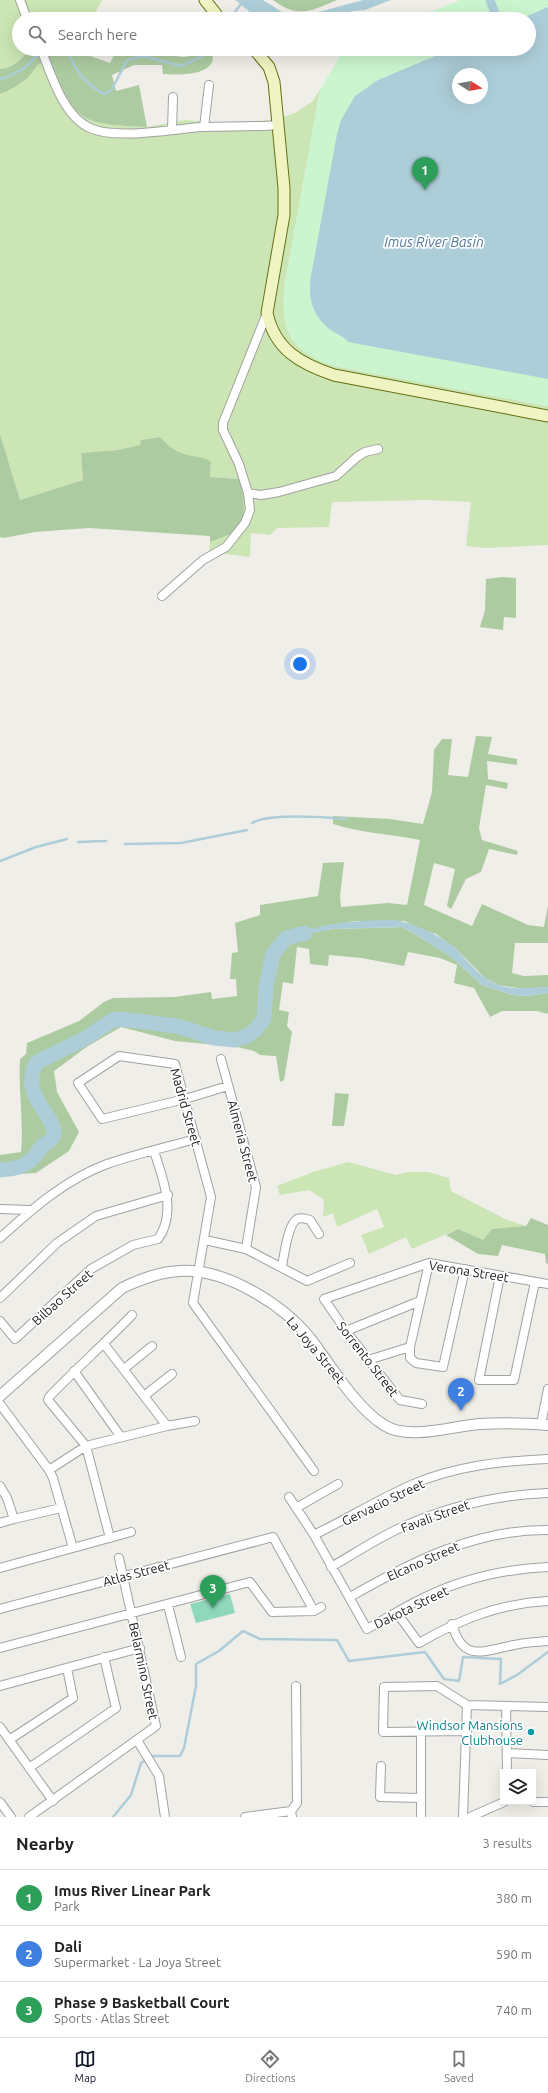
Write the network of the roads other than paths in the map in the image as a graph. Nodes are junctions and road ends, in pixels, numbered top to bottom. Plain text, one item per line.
1 (20, 0) edge
2 (205, 0) edge
3 (24, 12) edge
4 (214, 12) edge
5 (44, 56) edge
6 (260, 56) edge
7 (209, 85) dead end
8 (173, 97) dead end
9 (279, 124) junction
10 (204, 127) junction
11 (172, 130) junction
12 (267, 313) junction
13 (548, 416) edge
14 (378, 449) dead end
15 (248, 493) junction
16 (162, 596) dead end
17 (221, 1058) dead end
18 (228, 1086) junction
19 (185, 1099) junction
20 (196, 1139) junction
21 (154, 1151) junction
22 (168, 1195) junction
23 (0, 1209) edge
24 (30, 1210) junction
25 (319, 1234) dead end
26 (1, 1235) edge
27 (205, 1240) junction
28 (246, 1248) junction
29 (429, 1263) junction
30 (350, 1264) dead end
31 (282, 1266) junction
32 (465, 1269) junction
33 (199, 1272) junction
34 (500, 1276) junction
35 (535, 1282) junction
36 (548, 1284) edge
37 (0, 1298) edge
38 (324, 1299) joint
39 (420, 1301) junction
40 (132, 1314) dead end
41 (0, 1321) edge
42 (346, 1331) junction
43 (104, 1344) junction
44 (152, 1346) dead end
45 (410, 1347) junction
46 (368, 1360) junction
47 (124, 1369) junction
48 (74, 1371) junction
49 (172, 1374) dead end
50 (547, 1395) edge
51 (0, 1396) edge
52 (144, 1396) junction
53 (0, 1404) edge
54 (422, 1404) dead end
55 (195, 1421) dead end
56 (545, 1425) edge
57 (167, 1426) junction
58 (121, 1437) junction
59 (86, 1446) junction
60 (548, 1459) edge
61 (49, 1470) junction
62 (314, 1471) dead end
63 (338, 1484) dead end
64 (0, 1486) edge
65 (548, 1493) edge
66 (289, 1497) dead end
67 (61, 1508) junction
68 (296, 1508) junction
69 (14, 1519) junction
70 (0, 1523) edge
71 (548, 1530) edge
72 (132, 1532) dead end
73 (314, 1535) junction
74 (110, 1538) junction
75 (73, 1548) junction
76 (119, 1558) dead end
77 (331, 1567) junction
78 (548, 1567) edge
79 (0, 1568) edge
80 (123, 1577) junction
81 (350, 1597) junction
82 (548, 1601) edge
83 (168, 1604) junction
84 (0, 1609) edge
85 (396, 1613) junction
86 (132, 1614) junction
87 (452, 1624) junction
88 (548, 1641) edge
89 (0, 1648) edge
90 (140, 1648) junction
91 (104, 1657) junction
92 (181, 1658) dead end
93 (67, 1668) junction
94 (0, 1686) edge
95 (296, 1686) dead end
96 (467, 1705) junction
97 (506, 1706) junction
98 (548, 1707) edge
99 (0, 1727) edge
100 (421, 1731) junction
101 (467, 1731) junction
102 (9, 1740) junction
103 (137, 1740) junction
104 (507, 1753) junction
105 (548, 1755) edge
106 (381, 1766) dead end
107 (29, 1768) junction
108 (507, 1769) edge
109 (421, 1798) junction
110 (52, 1801) junction
111 (0, 1802) edge
112 (536, 1802) edge
113 (548, 1802) edge
114 (500, 1804) edge
115 (292, 1814) edge
116 (11, 1817) edge
117 (29, 1817) edge
118 (165, 1817) edge
119 (245, 1817) edge
120 (421, 1817) edge
121 (463, 1817) edge
122 (470, 1817) edge

1 - 3 street
2 - 4 main road
5 - 11 street
6 - 9 main road
7 - 10 street
8 - 11 street
9 - 10 street
9 - 12 main road
10 - 11 street
12 - 13 main road
12 - 15 street
14 - 15 street
15 - 16 street
17 - 18 street, Almeria Street
18 - 19 street
18 - 28 street, Almeria Street
19 - 19 street, Madrid Street
19 - 20 street, Madrid Street
20 - 21 street
20 - 27 street, Madrid Street
21 - 22 street, Bilbao Street
21 - 24 street
22 - 37 street
22 - 41 street, Bilbao Street
23 - 24 street
24 - 26 street
25 - 31 street
27 - 28 street
27 - 33 street, Madrid Street
28 - 31 street
29 - 32 street, Verona Street
29 - 38 street, Verona Street
29 - 39 street
30 - 31 street
32 - 34 street, Verona Street
32 - 45 street
33 - 51 street, La Joya Street
33 - 56 street, La Joya Street
33 - 62 street, Madrid Street
34 - 35 street, Verona Street
34 - 35 street
35 - 36 street, Verona Street
38 - 42 street, Sorrento Street
39 - 42 street
39 - 45 street
40 - 43 street
42 - 46 street, Sorrento Street
43 - 47 street
43 - 48 street
44 - 47 street
45 - 46 street
46 - 54 street, Sorrento Street
47 - 52 street
48 - 58 street
48 - 59 street
49 - 52 street
50 - 56 street
52 - 57 street
53 - 61 street
55 - 57 street
57 - 58 street
58 - 59 street
59 - 61 street
59 - 74 street
60 - 73 street, Gervacio Street
61 - 67 street
63 - 68 street
64 - 69 street
65 - 77 street, Favali Street
66 - 68 street
67 - 69 street
67 - 75 street
68 - 73 street
69 - 70 street
71 - 81 street, Elcano Street
72 - 74 street
73 - 77 street
74 - 75 street
75 - 79 street
76 - 80 street, Belarmino Street
77 - 81 street
78 - 85 street, Dakota Street
80 - 83 street, Atlas Street
80 - 84 street, Atlas Street
80 - 86 street, Belarmino Street
81 - 85 street, Dakota Street
82 - 87 street
83 - 86 street
83 - 92 street
85 - 87 street
86 - 89 street
86 - 90 street, Belarmino Street
87 - 88 street
90 - 91 street
90 - 103 street, Belarmino Street
91 - 93 street
91 - 107 street
93 - 94 street
93 - 102 street
95 - 115 street
96 - 97 street
96 - 100 street
96 - 101 street
97 - 98 street
97 - 104 street
99 - 102 street
100 - 101 street
100 - 109 street
101 - 121 street
102 - 107 street
103 - 110 street, Belarmino Street
103 - 118 street
104 - 105 street
104 - 108 street
106 - 109 street
107 - 110 street
109 - 120 street
110 - 117 street, Belarmino Street
111 - 116 street
112 - 113 street
114 - 122 street
115 - 119 street

